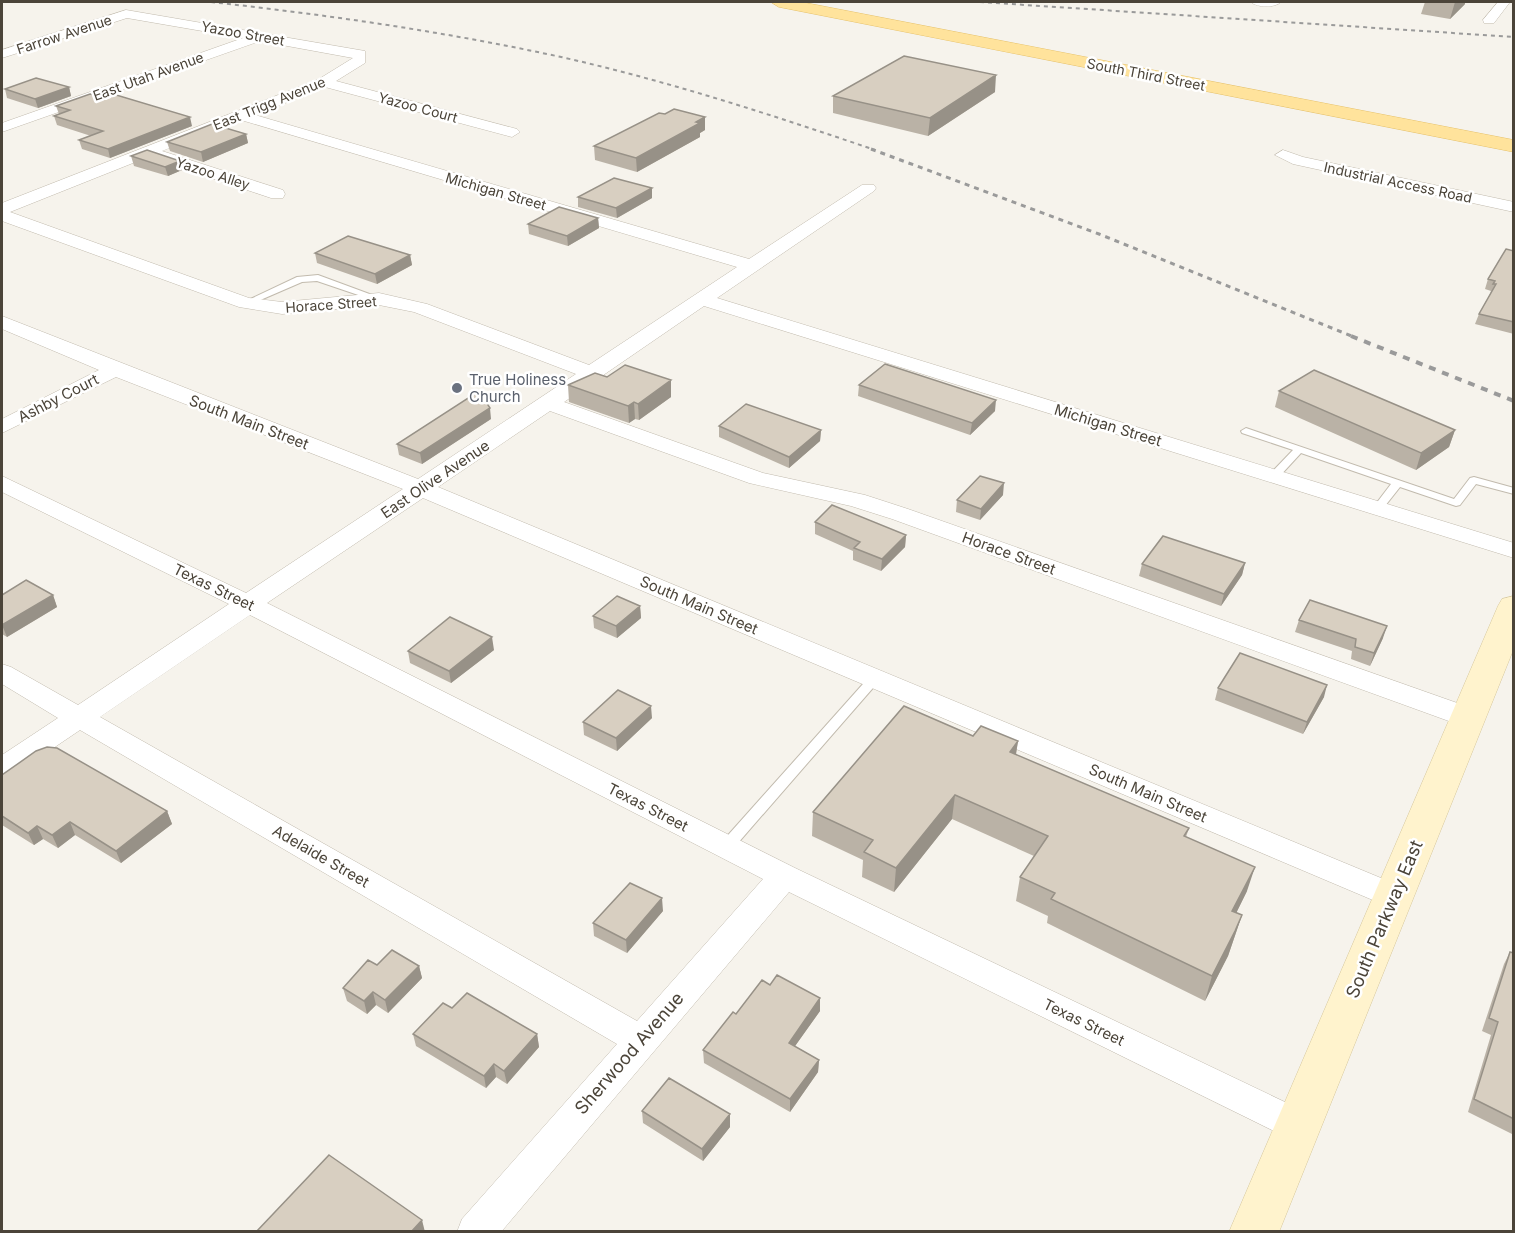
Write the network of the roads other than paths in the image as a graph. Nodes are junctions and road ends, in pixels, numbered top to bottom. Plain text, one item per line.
1 (779, 2) edge
2 (1257, 2) edge
3 (1274, 2) edge
4 (1504, 2) edge
5 (126, 14) joint
6 (1489, 20) dead end
7 (261, 36) junction
8 (2, 54) edge
9 (360, 54) joint
10 (324, 82) junction
11 (240, 115) junction
12 (2, 129) edge
13 (512, 132) dead end
14 (1514, 146) edge
15 (148, 152) junction
16 (1283, 155) dead end
17 (868, 188) dead end
18 (277, 194) dead end
19 (1514, 207) edge
20 (2, 210) edge
21 (2, 215) edge
22 (752, 266) junction
23 (379, 299) junction
24 (702, 300) junction
25 (246, 303) junction
26 (2, 322) edge
27 (115, 370) junction
28 (591, 373) junction
29 (547, 403) junction
30 (2, 427) edge
31 (1246, 431) dead end
32 (1300, 448) junction
33 (1273, 477) junction
34 (1398, 482) junction
35 (2, 483) edge
36 (422, 489) junction
37 (1514, 491) edge
38 (1377, 509) junction
39 (1514, 551) edge
40 (249, 604) junction
41 (1514, 606) edge
42 (2, 674) edge
43 (875, 678) junction
44 (79, 717) junction
45 (1467, 717) junction
46 (2, 769) edge
47 (726, 847) junction
48 (784, 876) junction
49 (1394, 897) junction
50 (640, 1040) junction
51 (1297, 1125) junction
52 (476, 1232) edge
53 (1254, 1232) edge

1 - 14 main road, South Third Street
2 - 3 street
4 - 6 street
5 - 7 street, Yazoo Street
5 - 8 street, Farrow Avenue
7 - 9 street, Yazoo Street
7 - 12 street, East Utah Avenue
9 - 10 street, East Trigg Avenue
10 - 11 street, East Trigg Avenue
10 - 13 street, Yazoo Court
11 - 15 street, East Trigg Avenue
11 - 22 street, Michigan Street
15 - 18 street, Yazoo Alley
15 - 20 street, East Trigg Avenue
16 - 19 street, Industrial Access Road
17 - 22 street, East Olive Avenue
21 - 25 street, Horace Street
22 - 24 street, East Olive Avenue
23 - 25 street, Horace Street
23 - 25 lane
23 - 28 street, Horace Street
24 - 28 street, East Olive Avenue
24 - 33 street, Michigan Street
26 - 27 street, South Main Street
27 - 30 street, Ashby Court
27 - 36 street, South Main Street
28 - 29 street, East Olive Avenue
29 - 36 street, East Olive Avenue
29 - 45 street, Horace Street
31 - 32 lane
32 - 33 lane
32 - 34 lane
33 - 38 street, Michigan Street
34 - 37 lane
34 - 38 lane
35 - 40 street, Texas Street
36 - 40 street, East Olive Avenue
36 - 43 street, South Main Street
38 - 39 street, Michigan Street
40 - 44 street, East Olive Avenue
40 - 47 street, Texas Street
41 - 45 main road, South Parkway East
42 - 44 street, Adelaide Street
43 - 47 lane
43 - 49 street, South Main Street
44 - 46 street, East Olive Avenue
44 - 50 street, Adelaide Street
45 - 49 main road, South Parkway East
47 - 48 street, Texas Street
48 - 50 street, Sherwood Avenue
48 - 51 street, Texas Street
49 - 51 main road, South Parkway East
50 - 52 street, Sherwood Avenue
51 - 53 main road, South Parkway East

